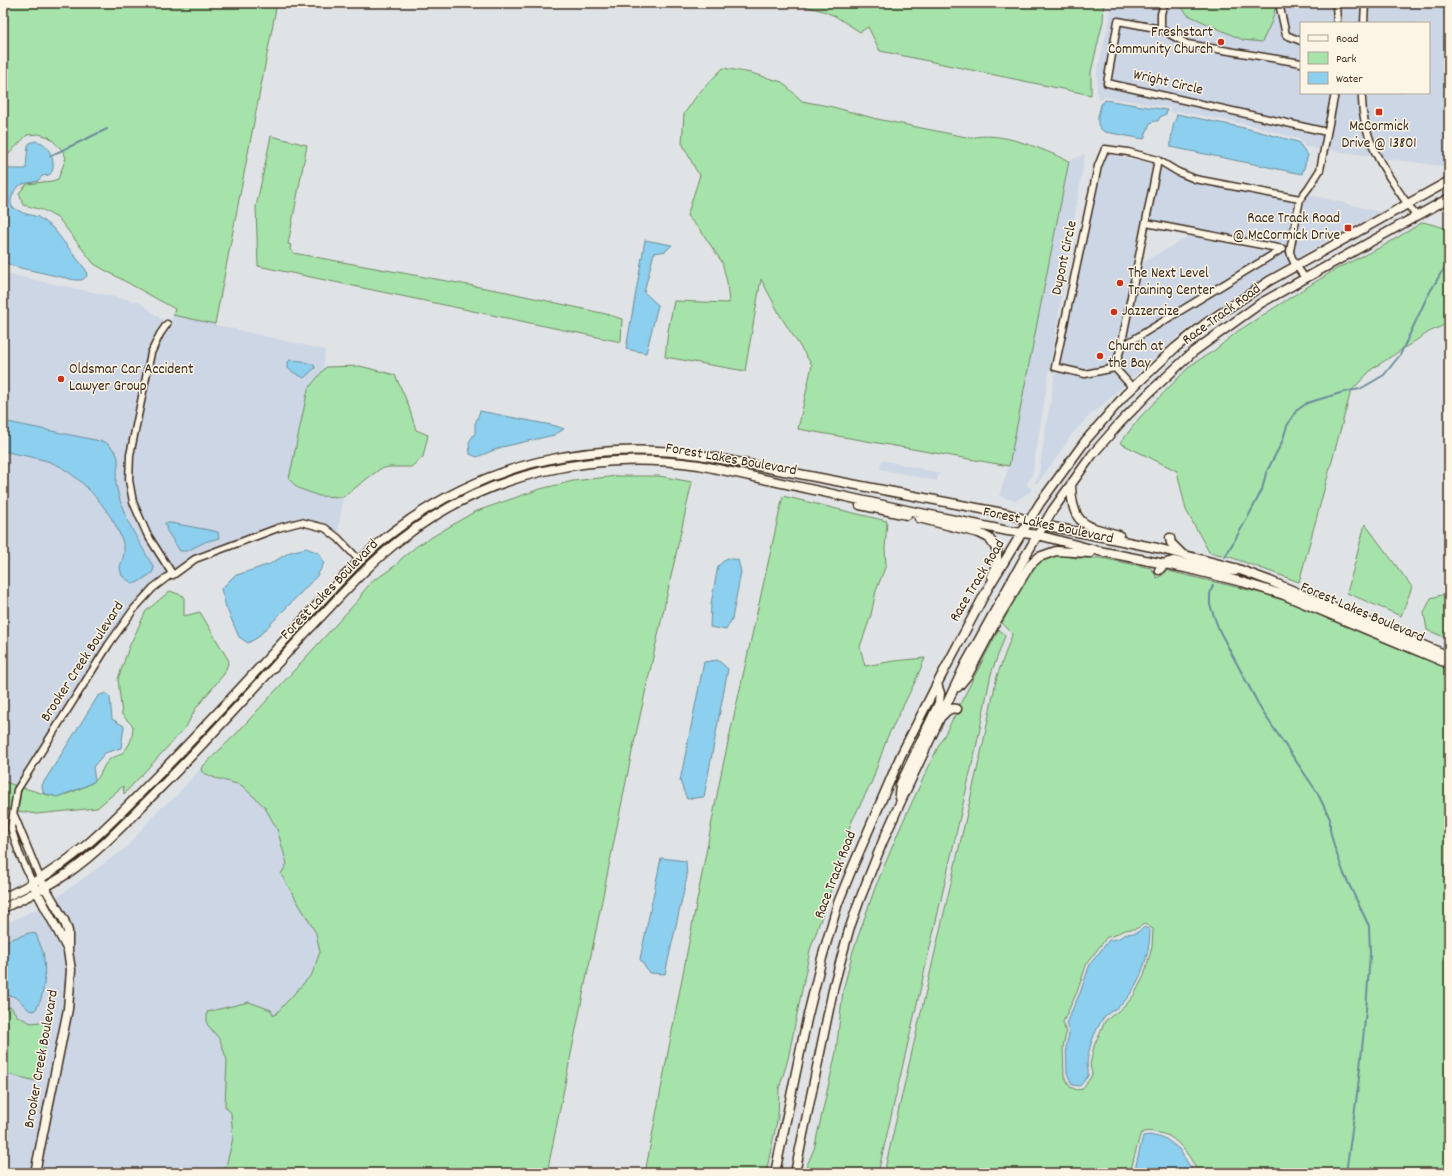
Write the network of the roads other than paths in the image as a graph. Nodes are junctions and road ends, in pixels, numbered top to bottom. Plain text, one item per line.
1 (1164, 3) edge
2 (1279, 3) edge
3 (1336, 3) edge
4 (1365, 3) edge
5 (1337, 22) edge
6 (1364, 22) edge
7 (1161, 29) junction
8 (1300, 40) edge
9 (1300, 63) edge
10 (1335, 94) edge
11 (1362, 94) edge
12 (1327, 132) junction
13 (1158, 160) junction
14 (1449, 181) edge
15 (1449, 198) edge
16 (1300, 199) junction
17 (1408, 204) junction
18 (1416, 216) junction
19 (1146, 223) junction
20 (1282, 249) junction
21 (1290, 251) junction
22 (1296, 266) junction
23 (1305, 278) junction
24 (167, 324) dead end
25 (1121, 347) junction
26 (1115, 368) junction
27 (1133, 388) junction
28 (1071, 484) junction
29 (802, 487) junction
30 (1030, 520) junction
31 (1043, 524) junction
32 (1022, 533) junction
33 (1038, 535) junction
34 (1170, 538) dead end
35 (1157, 548) junction
36 (1099, 551) junction
37 (1185, 555) junction
38 (360, 561) junction
39 (1161, 569) junction
40 (1244, 571) junction
41 (173, 575) junction
42 (987, 590) junction
43 (1449, 656) edge
44 (1449, 664) edge
45 (936, 684) junction
46 (953, 692) junction
47 (957, 709) dead end
48 (940, 718) junction
49 (901, 801) junction
50 (14, 815) junction
51 (40, 878) junction
52 (32, 882) junction
53 (45, 888) junction
54 (37, 892) junction
55 (3, 898) edge
56 (3, 908) edge
57 (68, 950) junction
58 (35, 1173) edge
59 (775, 1173) edge
60 (795, 1173) edge

1 - 7 street
2 - 8 street
3 - 5 street
4 - 6 street
7 - 9 street, Wright Circle
7 - 12 street, Wright Circle
10 - 12 street
11 - 17 street
12 - 16 street
13 - 16 street, Dupont Circle
13 - 19 street
13 - 26 street, Dupont Circle
14 - 17 main road, Race Track Road
15 - 18 main road, Race Track Road
16 - 21 street
17 - 18 street
17 - 22 main road, Race Track Road
18 - 23 main road, Race Track Road
19 - 20 street
19 - 25 street
20 - 21 street
20 - 25 street
21 - 22 street
22 - 23 street
22 - 27 main road, Race Track Road
23 - 28 main road, Race Track Road
24 - 41 street
25 - 26 street
26 - 27 street
27 - 30 main road, Race Track Road
28 - 31 main road, Race Track Road
28 - 35 main road
29 - 32 main road, Forest Lakes Boulevard
29 - 42 main road
29 - 53 main road, Forest Lakes Boulevard
30 - 31 main road, Forest Lakes Boulevard
30 - 32 main road, Race Track Road
30 - 38 main road, Forest Lakes Boulevard
31 - 33 main road, Race Track Road
31 - 35 main road, Forest Lakes Boulevard
32 - 33 main road, Forest Lakes Boulevard
32 - 42 main road, Race Track Road
33 - 36 main road, Forest Lakes Boulevard
33 - 46 main road, Race Track Road
34 - 37 main road
35 - 37 main road, Forest Lakes Boulevard
36 - 39 main road, Forest Lakes Boulevard
36 - 46 main road
37 - 40 main road, Forest Lakes Boulevard
38 - 41 street, Brooker Creek Boulevard
38 - 51 main road, Forest Lakes Boulevard
39 - 40 main road
39 - 44 main road, Forest Lakes Boulevard
40 - 43 main road
41 - 50 street, Brooker Creek Boulevard
42 - 45 main road, Race Track Road
45 - 49 main road
45 - 59 main road, Race Track Road
46 - 48 main road, Race Track Road
47 - 48 main road
48 - 49 main road, Race Track Road
49 - 60 main road, Race Track Road
50 - 51 street, Brooker Creek Boulevard
50 - 52 street, Brooker Creek Boulevard
51 - 52 main road, Forest Lakes Boulevard
51 - 53 main road, Brooker Creek Boulevard
52 - 54 main road, Brooker Creek Boulevard
52 - 55 main road, Forest Lakes Boulevard
53 - 54 main road, Forest Lakes Boulevard
53 - 57 main road, Brooker Creek Boulevard
54 - 56 main road, Forest Lakes Boulevard
54 - 57 main road, Brooker Creek Boulevard
57 - 58 main road, Brooker Creek Boulevard

